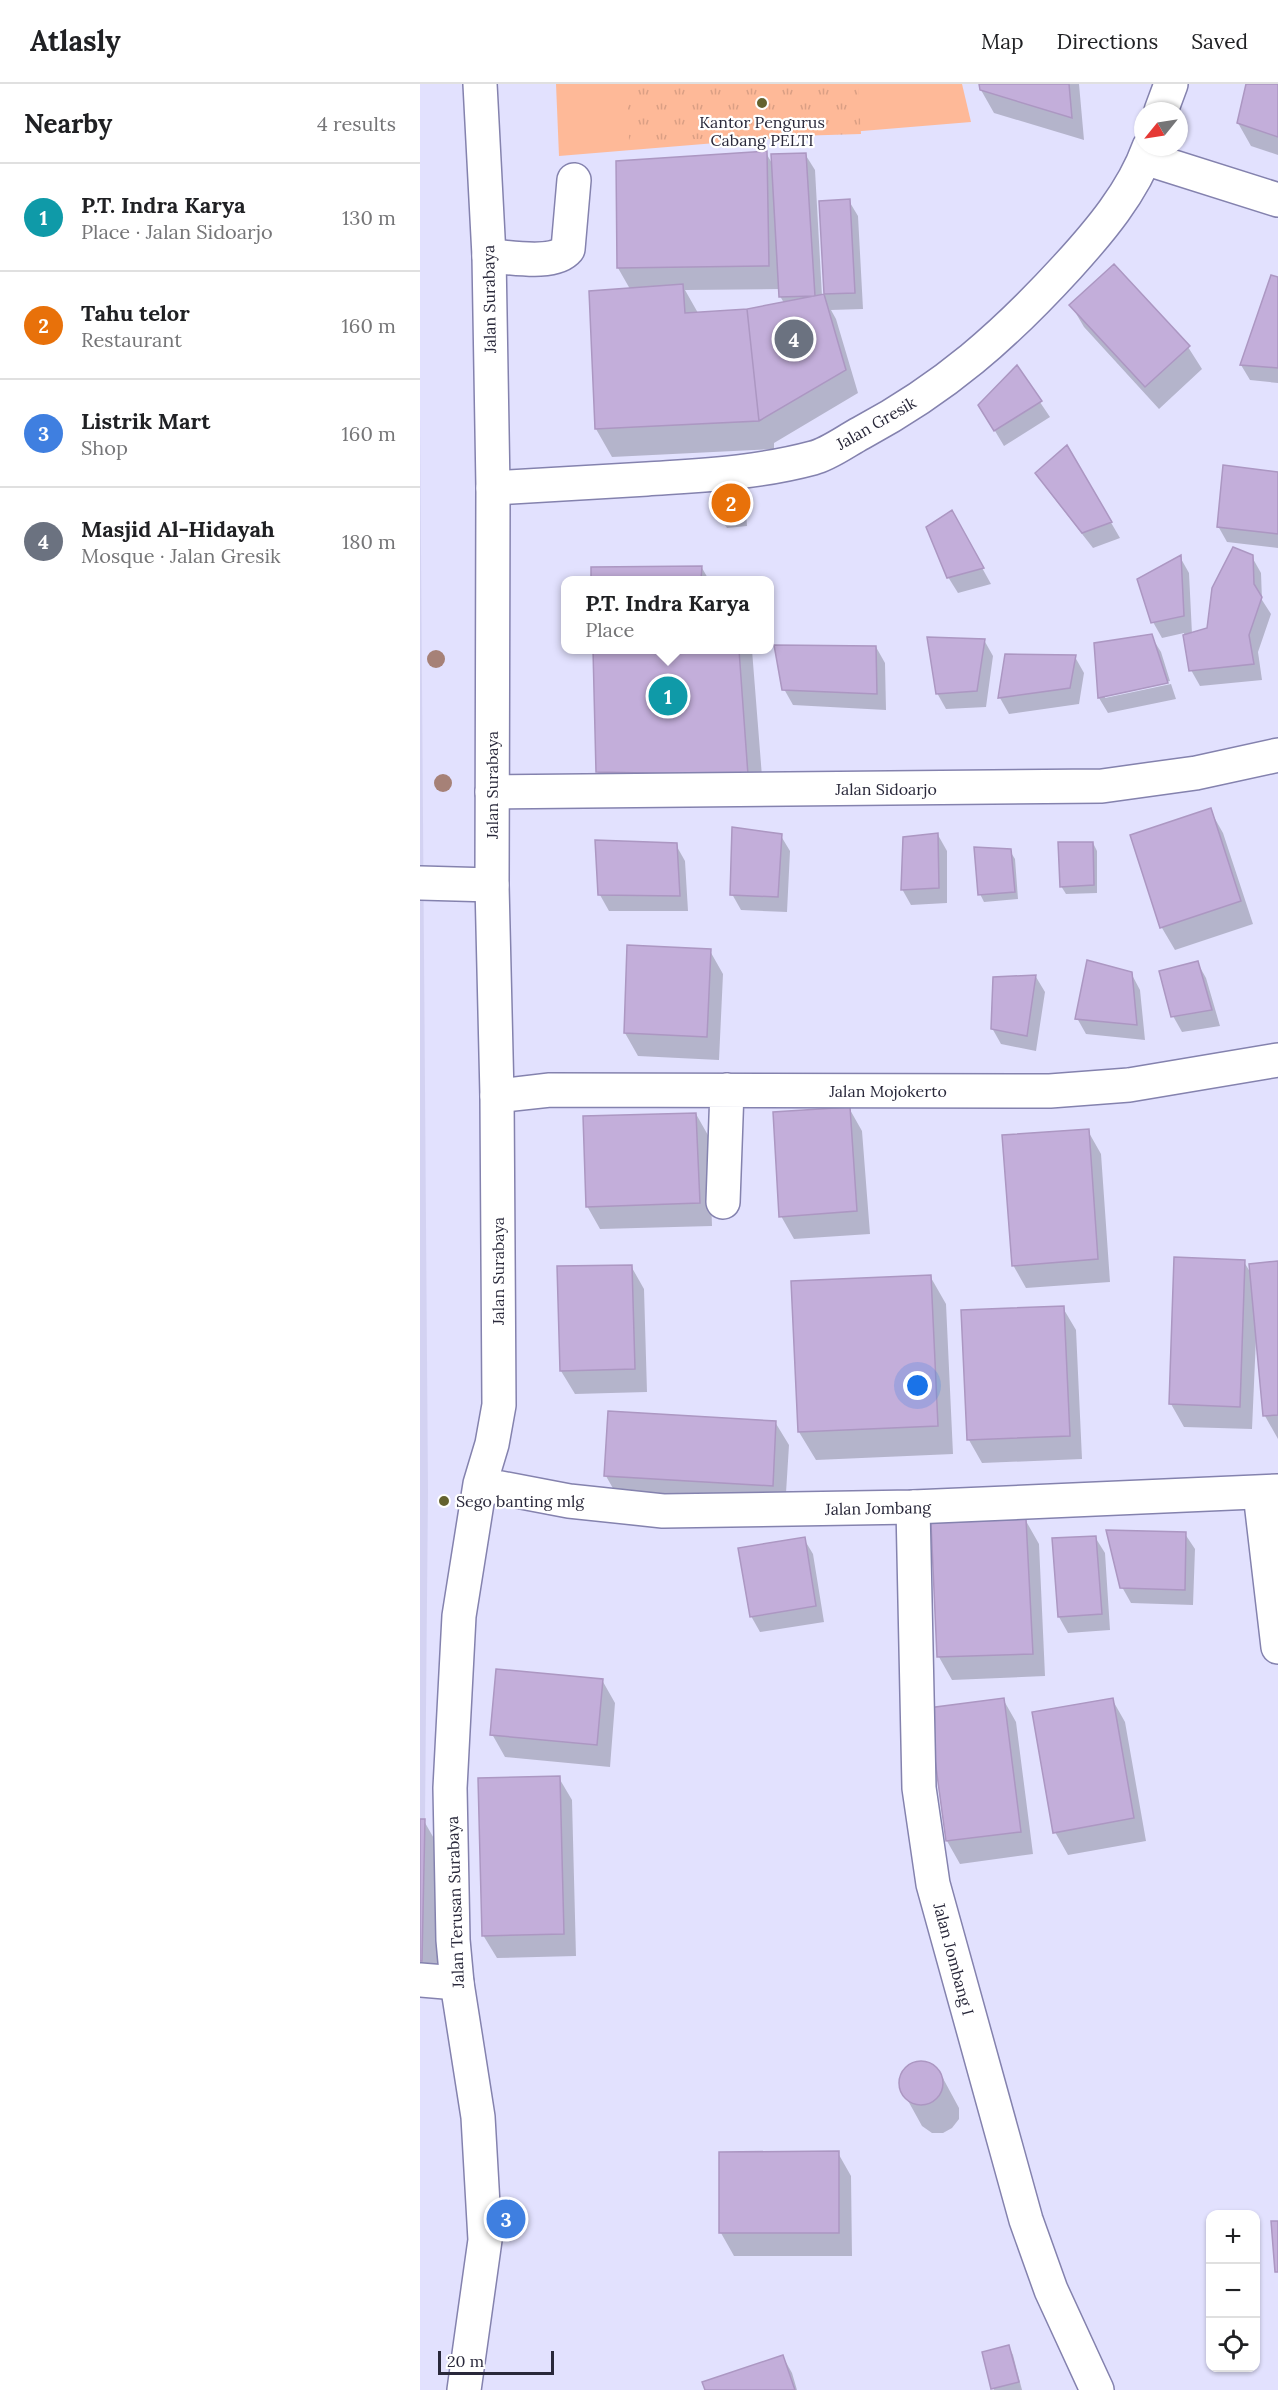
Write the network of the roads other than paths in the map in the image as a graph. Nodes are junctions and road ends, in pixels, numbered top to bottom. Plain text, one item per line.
1 (480, 84) edge
2 (1171, 84) edge
3 (1164, 102) edge
4 (1145, 156) edge
5 (1155, 156) edge
6 (574, 180) dead end
7 (1278, 200) edge
8 (489, 256) junction
9 (494, 488) junction
10 (1278, 755) edge
11 (492, 792) junction
12 (420, 884) edge
13 (492, 885) junction
14 (1278, 1060) edge
15 (727, 1090) junction
16 (497, 1096) junction
17 (723, 1202) dead end
18 (480, 1484) junction
19 (1269, 1492) edge
20 (913, 1507) junction
21 (1278, 1647) edge
22 (420, 1980) edge
23 (457, 1983) junction
24 (464, 2390) edge
25 (1097, 2390) edge

1 - 8 street, Jalan Surabaya
2 - 3 street
4 - 9 street, Jalan Gresik
5 - 7 street
6 - 8 street
8 - 9 street, Jalan Surabaya
9 - 11 street, Jalan Surabaya
10 - 11 street, Jalan Sidoarjo
11 - 13 street, Jalan Surabaya
12 - 13 street
13 - 16 street, Jalan Surabaya
14 - 15 street, Jalan Mojokerto
15 - 16 street, Jalan Mojokerto
15 - 17 street
16 - 18 street, Jalan Surabaya
18 - 20 street, Jalan Jombang
18 - 23 street, Jalan Terusan Surabaya
19 - 20 street, Jalan Jombang
19 - 21 street
20 - 25 street, Jalan Jombang I
22 - 23 street
23 - 24 street, Jalan Terusan Surabaya

